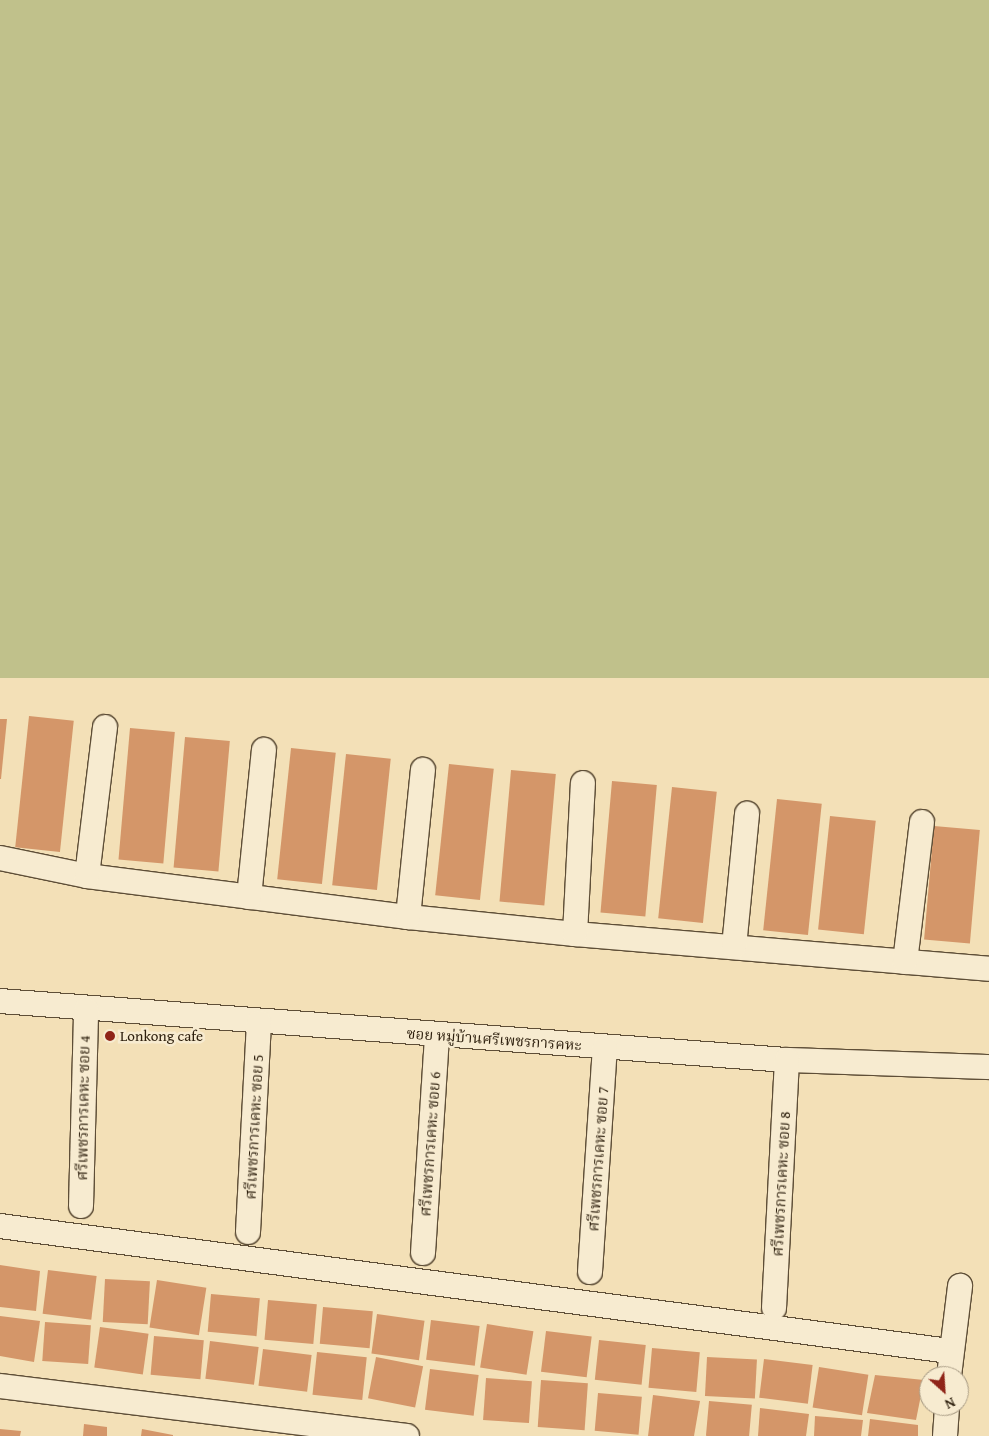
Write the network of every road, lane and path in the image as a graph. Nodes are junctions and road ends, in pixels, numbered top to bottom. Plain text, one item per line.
1 (105, 727) dead end
2 (264, 750) dead end
3 (423, 770) dead end
4 (583, 783) dead end
5 (747, 814) dead end
6 (922, 822) dead end
7 (0, 858) edge
8 (87, 876) junction
9 (248, 897) junction
10 (408, 916) junction
11 (575, 934) junction
12 (734, 947) junction
13 (905, 962) junction
14 (989, 969) edge
15 (0, 1001) edge
16 (86, 1010) junction
17 (259, 1022) junction
18 (437, 1035) junction
19 (606, 1047) junction
20 (787, 1060) junction
21 (989, 1067) edge
22 (81, 1206) dead end
23 (0, 1226) edge
24 (248, 1232) dead end
25 (423, 1252) dead end
26 (590, 1272) dead end
27 (960, 1286) dead end
28 (774, 1308) dead end
29 (950, 1351) junction
30 (949, 1366) edge
31 (0, 1386) edge
32 (946, 1416) edge
33 (407, 1436) edge
34 (945, 1436) edge

1 - 8 street
2 - 9 street
3 - 10 street
4 - 11 street
5 - 12 street
6 - 13 street
7 - 8 street
8 - 9 street
9 - 10 street
10 - 11 street
11 - 12 street
12 - 13 street
13 - 14 street
15 - 16 street, ซอย หมู่บ้านศรีเพชรการคหะ
16 - 17 street, ซอย หมู่บ้านศรีเพชรการคหะ
16 - 22 street, ศรีเพชรการเคหะ ซอย 4
17 - 18 street, ซอย หมู่บ้านศรีเพชรการคหะ
17 - 24 street, ศรีเพชรการเคหะ ซอย 5
18 - 19 street, ซอย หมู่บ้านศรีเพชรการคหะ
18 - 25 street, ศรีเพชรการเคหะ ซอย 6
19 - 20 street, ซอย หมู่บ้านศรีเพชรการคหะ
19 - 26 street, ศรีเพชรการเคหะ ซอย 7
20 - 21 street, ซอย หมู่บ้านศรีเพชรการคหะ
20 - 28 street, ศรีเพชรการเคหะ ซอย 8
23 - 29 street
27 - 29 street
29 - 30 street
31 - 33 street
32 - 34 street

